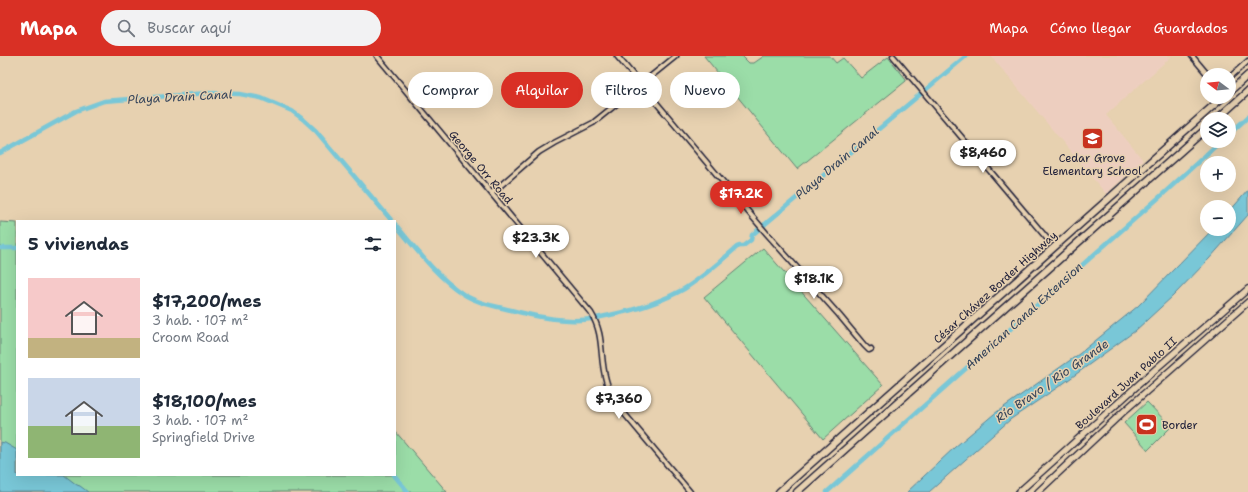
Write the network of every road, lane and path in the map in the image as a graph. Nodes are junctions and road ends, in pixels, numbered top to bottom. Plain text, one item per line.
1 (377, 56) edge
2 (617, 56) edge
3 (676, 56) edge
4 (893, 56) edge
5 (1192, 56) edge
6 (1248, 61) edge
7 (1202, 68) edge
8 (631, 72) edge
9 (656, 72) edge
10 (1236, 72) edge
11 (1248, 75) edge
12 (1236, 86) edge
13 (1248, 91) edge
14 (1215, 104) edge
15 (611, 108) edge
16 (661, 108) edge
17 (1225, 112) edge
18 (1200, 134) edge
19 (492, 193) junction
20 (1050, 242) dead end
21 (1248, 289) edge
22 (1248, 302) edge
23 (871, 349) dead end
24 (690, 492) edge
25 (780, 492) edge
26 (797, 492) edge
27 (1018, 492) edge
28 (1038, 492) edge

1 - 19 street, George Orr Road
2 - 8 street
3 - 9 street
4 - 20 street
5 - 7 street
6 - 10 street
11 - 12 highway
13 - 17 highway
14 - 25 highway, César Chávez Border Highway
15 - 19 street
16 - 23 street
18 - 26 highway, César Chávez Border Highway
19 - 24 street, George Orr Road
21 - 27 highway, Boulevard Juan Pablo II
22 - 28 highway, Boulevard Juan Pablo II

